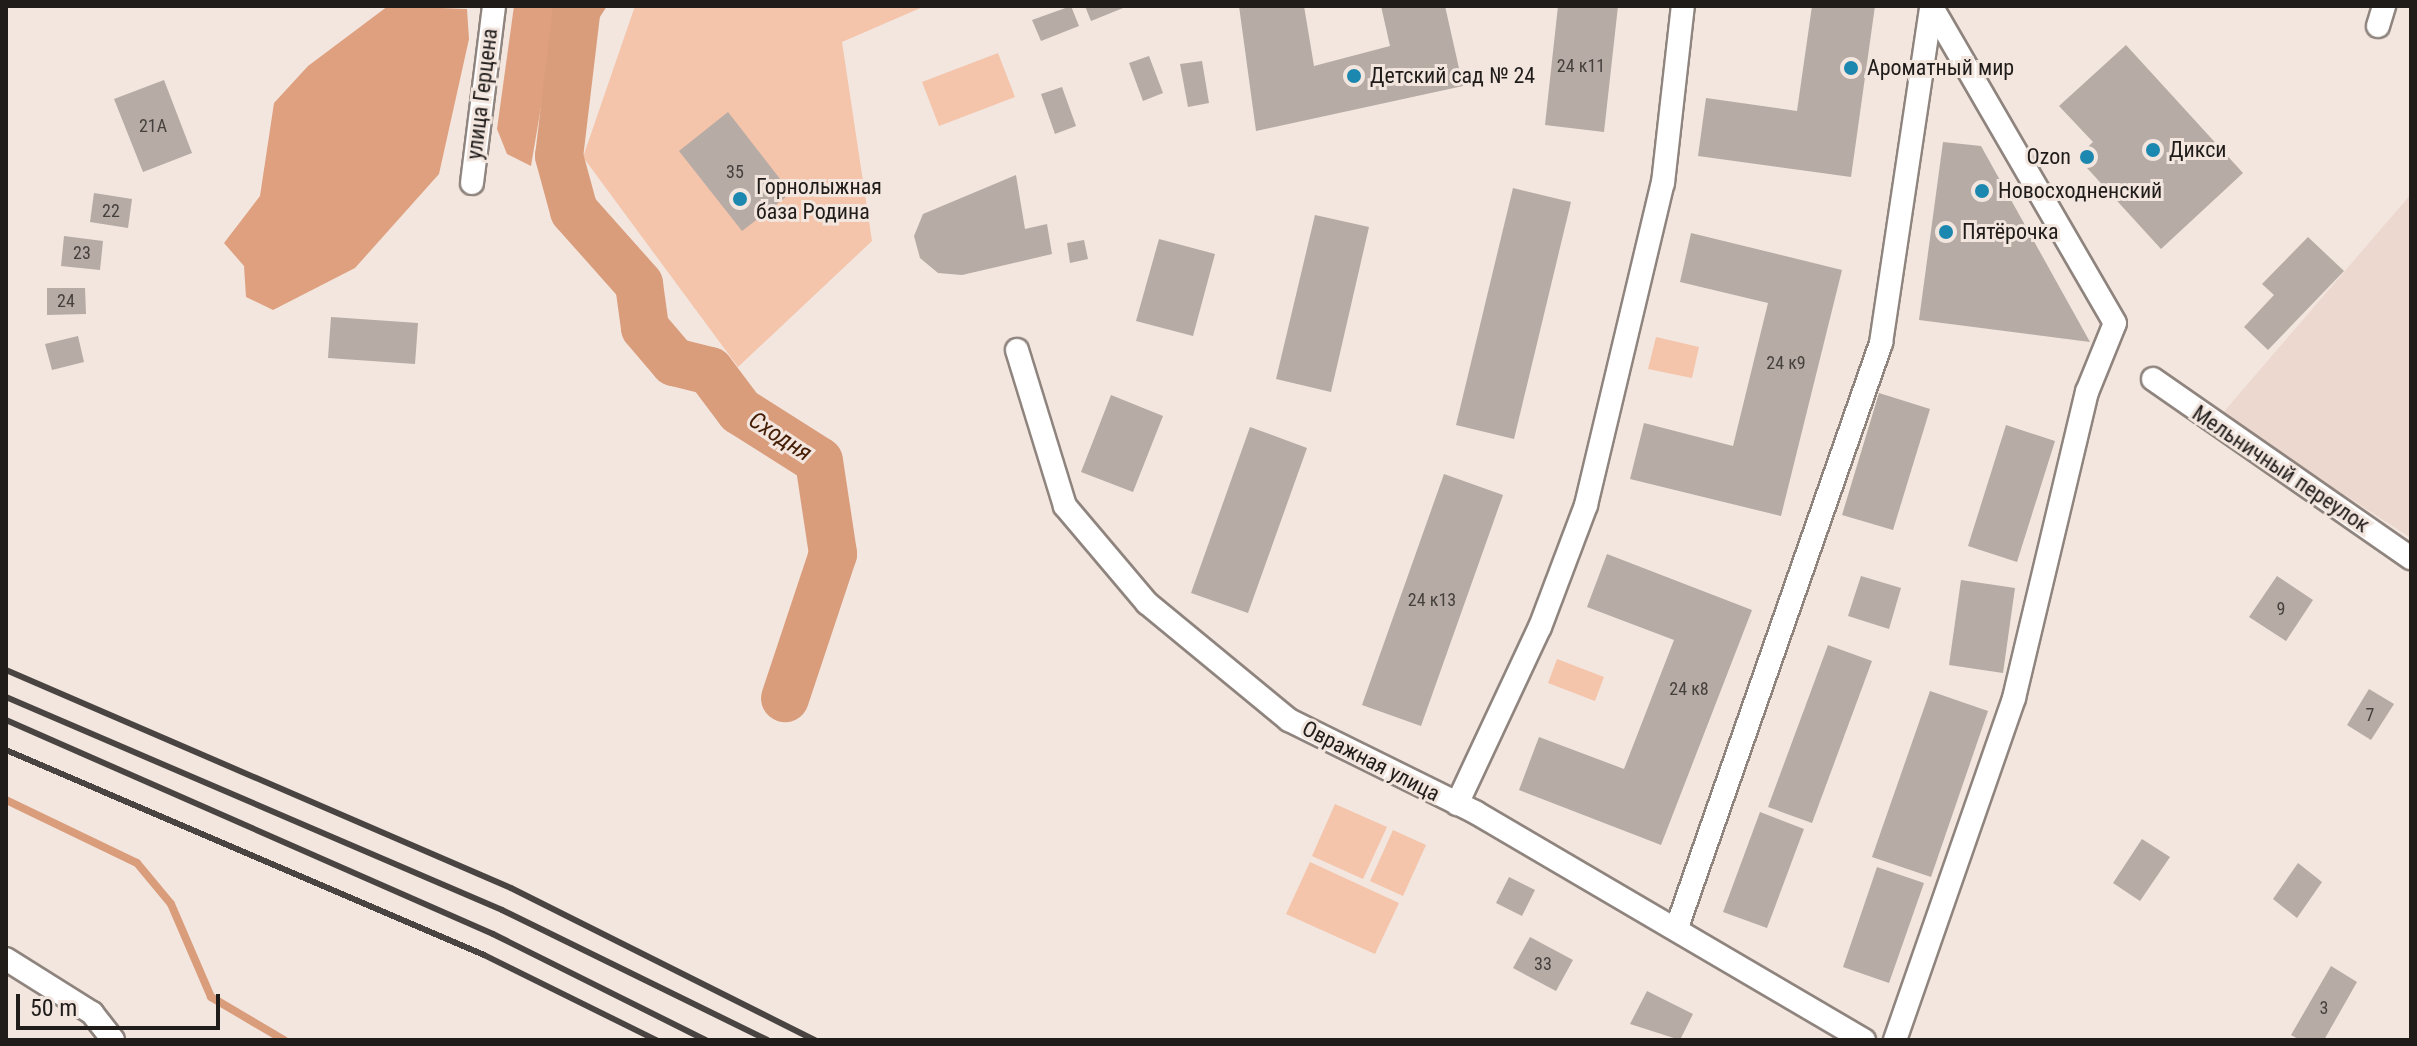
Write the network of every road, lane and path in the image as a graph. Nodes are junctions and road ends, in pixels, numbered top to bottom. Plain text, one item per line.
1 (494, 6) edge
2 (1683, 6) edge
3 (1931, 7) edge
4 (472, 183) dead end
5 (1017, 350) dead end
6 (2153, 379) dead end
7 (2411, 558) edge
8 (1457, 804) junction
9 (1677, 927) junction
10 (6, 959) edge
11 (113, 1040) edge
12 (1864, 1040) edge
13 (1895, 1040) edge

1 - 4 street, улица Герцена
2 - 8 street
3 - 9 street
3 - 13 street
5 - 8 street, Овражная улица
6 - 7 street, Мельничный переулок
8 - 9 street, Овражная улица
9 - 12 street, Овражная улица
10 - 11 street

